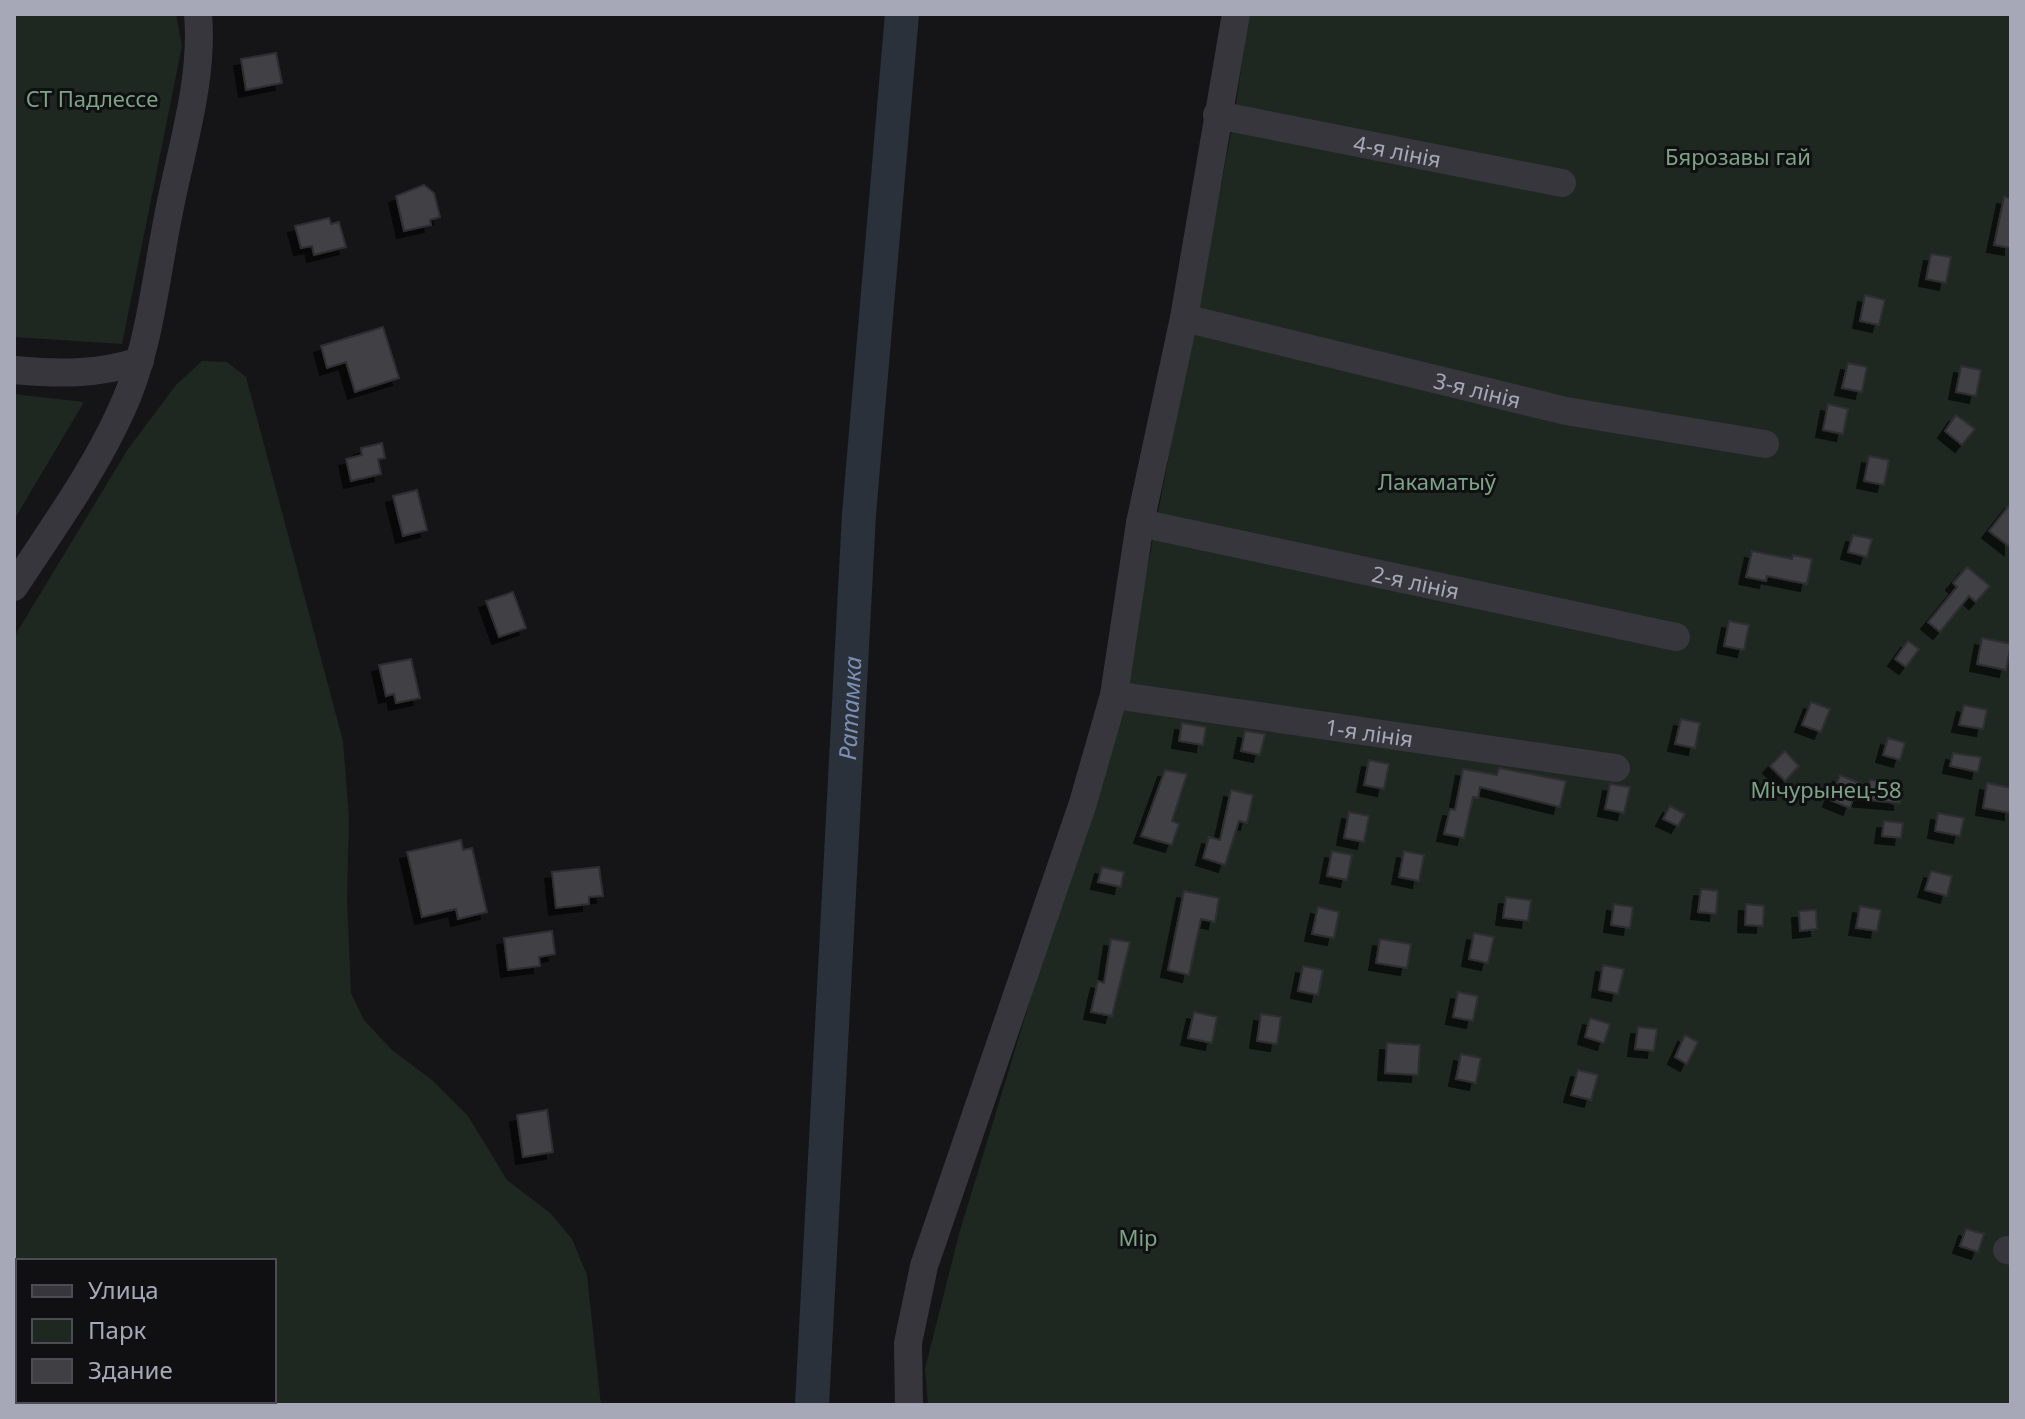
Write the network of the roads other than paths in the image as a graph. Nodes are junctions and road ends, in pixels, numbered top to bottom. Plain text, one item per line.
1 (198, 14) edge
2 (1236, 14) edge
3 (1225, 118) junction
4 (1562, 183) dead end
5 (1189, 320) junction
6 (140, 361) junction
7 (14, 370) edge
8 (1765, 444) dead end
9 (1148, 525) junction
10 (14, 587) edge
11 (1676, 637) dead end
12 (1118, 695) junction
13 (1616, 768) dead end
14 (909, 1405) edge

1 - 6 street
2 - 3 street
3 - 4 street, 4-я лінія
3 - 5 street
5 - 8 street, 3-я лінія
5 - 9 street
6 - 7 street
6 - 10 street
9 - 11 street, 2-я лінія
9 - 12 street
12 - 13 street, 1-я лінія
12 - 14 street

